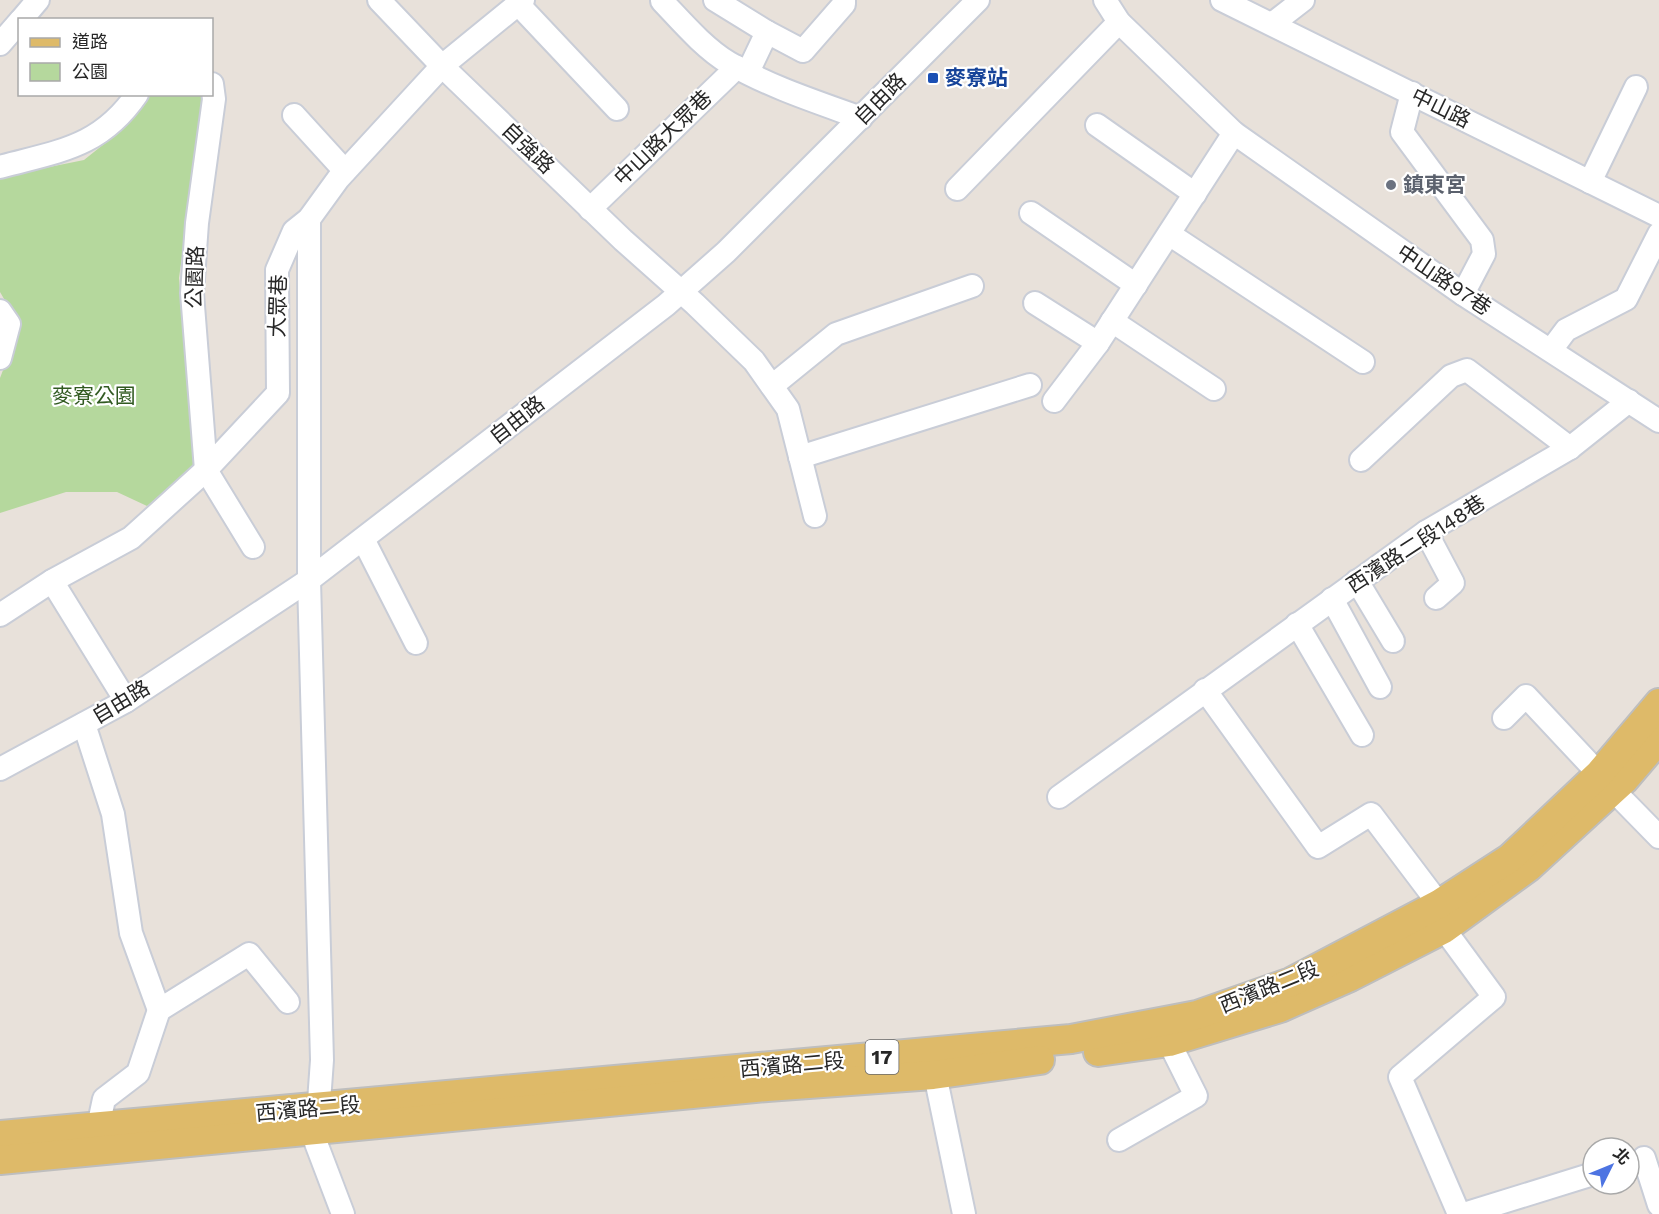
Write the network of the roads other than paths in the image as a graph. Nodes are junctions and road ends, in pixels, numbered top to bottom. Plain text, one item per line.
1 (38, 0) edge
2 (379, 0) edge
3 (715, 0) edge
4 (844, 0) edge
5 (978, 0) edge
6 (1105, 0) edge
7 (1222, 0) edge
8 (1303, 0) edge
9 (662, 1) edge
10 (521, 2) edge
11 (22, 18) edge
12 (18, 22) edge
13 (1119, 22) junction
14 (1272, 24) junction
15 (767, 32) junction
16 (0, 44) edge
17 (442, 66) junction
18 (743, 70) junction
19 (1636, 87) dead end
20 (213, 92) edge
21 (1412, 93) junction
22 (136, 96) edge
23 (617, 108) dead end
24 (294, 116) dead end
25 (861, 118) junction
26 (1097, 125) dead end
27 (1234, 133) junction
28 (0, 167) edge
29 (345, 171) junction
30 (1590, 182) junction
31 (957, 189) dead end
32 (1195, 194) junction
33 (590, 208) junction
34 (1031, 213) dead end
35 (1659, 216) edge
36 (309, 219) junction
37 (1169, 234) junction
38 (1659, 234) edge
39 (1136, 285) junction
40 (972, 286) dead end
41 (682, 292) junction
42 (1463, 294) junction
43 (1035, 303) dead end
44 (0, 311) edge
45 (1112, 321) junction
46 (1098, 343) junction
47 (1551, 350) junction
48 (0, 358) edge
49 (1363, 362) dead end
50 (1030, 385) dead end
51 (771, 386) junction
52 (1214, 389) dead end
53 (1629, 400) junction
54 (1054, 401) dead end
55 (1659, 421) edge
56 (1570, 448) junction
57 (800, 457) junction
58 (1361, 459) dead end
59 (206, 470) junction
60 (815, 516) dead end
61 (1426, 532) junction
62 (363, 539) junction
63 (253, 547) dead end
64 (309, 580) junction
65 (52, 581) junction
66 (1357, 581) junction
67 (1436, 598) dead end
68 (1332, 599) junction
69 (0, 615) edge
70 (1297, 624) junction
71 (1393, 641) dead end
72 (416, 643) dead end
73 (1380, 687) dead end
74 (1205, 690) junction
75 (126, 701) junction
76 (1659, 703) edge
77 (1504, 718) dead end
78 (84, 724) junction
79 (1362, 735) dead end
80 (1659, 739) edge
81 (0, 769) edge
82 (1606, 782) junction
83 (1059, 797) dead end
84 (1659, 837) edge
85 (1442, 916) junction
86 (288, 1002) dead end
87 (159, 1010) junction
88 (1170, 1042) junction
89 (932, 1064) junction
90 (317, 1119) junction
91 (98, 1127) junction
92 (0, 1135) edge
93 (1119, 1140) dead end
94 (1644, 1158) edge
95 (0, 1160) edge
96 (1581, 1178) edge
97 (1659, 1205) edge
98 (343, 1214) edge
99 (964, 1214) edge
100 (1459, 1214) edge
101 (1464, 1214) edge

1 - 11 street
2 - 17 street, 自強路
3 - 15 street
4 - 15 street
5 - 25 street, 自由路
6 - 13 street, 中山路97巷
7 - 14 street, 中山路
8 - 14 street
9 - 18 street
10 - 17 street
10 - 23 street
12 - 16 street
13 - 27 street, 中山路97巷
13 - 31 street
14 - 21 street, 中山路
15 - 18 street
17 - 29 street, 大眾巷
17 - 33 street, 自強路
18 - 25 street
18 - 33 street, 中山路大眾巷
19 - 30 street
20 - 59 street, 公園路
21 - 30 street, 中山路
21 - 42 street
22 - 28 street
24 - 29 street
25 - 41 street, 自由路
26 - 32 street
27 - 32 street
27 - 42 street, 中山路97巷
29 - 36 street, 大眾巷
30 - 35 street, 中山路
32 - 37 street
33 - 41 street, 自強路
34 - 39 street
36 - 59 street, 大眾巷
36 - 64 street
37 - 39 street
37 - 49 street
38 - 47 street
39 - 45 street
40 - 51 street
41 - 51 street, 自強路
41 - 62 street, 自由路
42 - 47 street, 中山路97巷
43 - 46 street
44 - 48 street
45 - 46 street
45 - 52 street
46 - 54 street
47 - 53 street, 中山路97巷
50 - 57 street
51 - 57 street, 自強路
53 - 55 street, 中山路97巷
53 - 56 street, 西濱路二段148巷
56 - 58 street
56 - 61 street, 西濱路二段148巷
57 - 60 street, 自強路
59 - 63 street
59 - 65 street
61 - 66 street, 西濱路二段148巷
61 - 67 street
62 - 64 street, 自由路
62 - 72 street
64 - 75 street, 自由路
64 - 90 street
65 - 69 street
65 - 75 street
66 - 68 street, 西濱路二段148巷
66 - 71 street
68 - 70 street, 西濱路二段148巷
68 - 73 street
70 - 74 street, 西濱路二段148巷
70 - 79 street
74 - 83 street, 西濱路二段148巷
74 - 85 street
75 - 78 street, 自由路
76 - 82 main road, 西濱路二段 / 17
77 - 82 street
78 - 81 street, 自由路
78 - 87 street
80 - 82 main road, 西濱路二段 / 17
82 - 84 street
82 - 85 main road, 西濱路二段 / 17
85 - 88 main road, 西濱路二段 / 17
85 - 89 main road, 西濱路二段 / 17
85 - 100 street
86 - 87 street
87 - 91 street
88 - 89 main road, 西濱路二段 / 17
88 - 93 street
89 - 90 main road, 西濱路二段 / 17
89 - 99 street
90 - 91 main road, 西濱路二段 / 17
90 - 95 main road, 西濱路二段 / 17
90 - 98 street
91 - 92 main road, 西濱路二段 / 17
94 - 97 street
96 - 101 street

